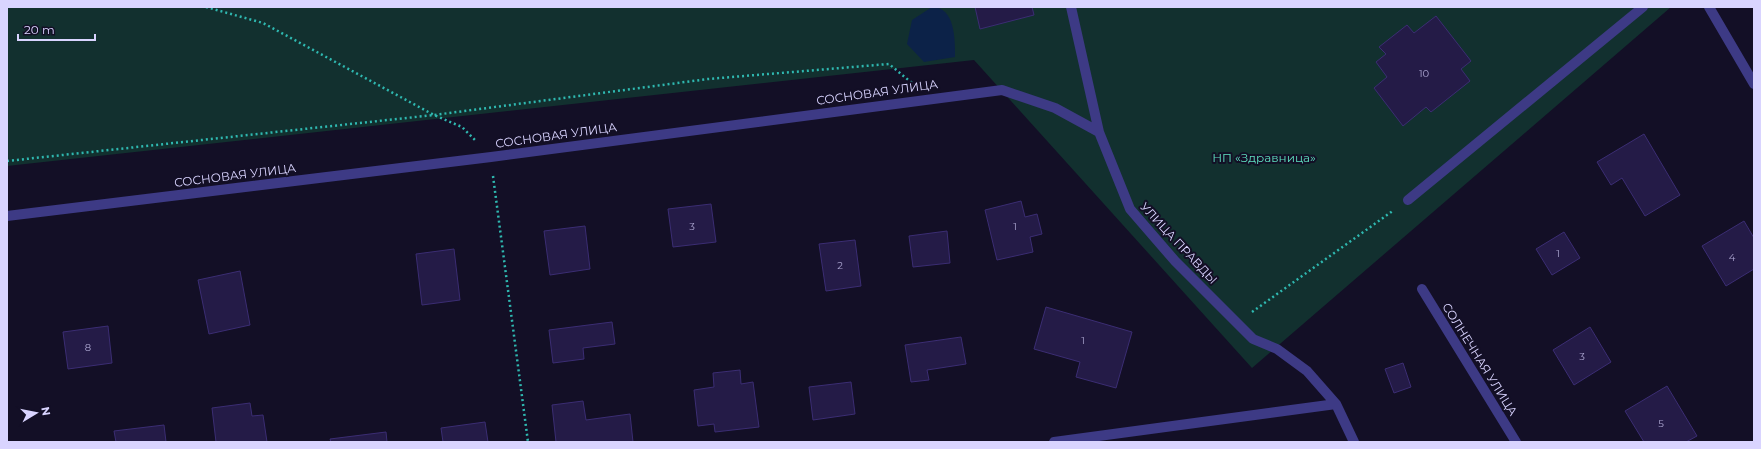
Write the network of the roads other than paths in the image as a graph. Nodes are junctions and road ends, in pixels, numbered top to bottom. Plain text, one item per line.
1 (1071, 7) edge
2 (1643, 7) edge
3 (1709, 7) edge
4 (1754, 84) edge
5 (1100, 132) junction
6 (1408, 200) road end
7 (7, 216) edge
8 (1422, 289) dead end
9 (1336, 404) junction
10 (1054, 442) edge
11 (1354, 442) edge
12 (1516, 442) edge

1 - 5 street, УЛИЦА ПРАВДЫ
2 - 6 street
3 - 4 street
5 - 7 street, СОСНОВАЯ УЛИЦА
5 - 9 street, УЛИЦА ПРАВДЫ
8 - 12 street, СОЛНЕЧНАЯ УЛИЦА
9 - 10 street
9 - 11 street, УЛИЦА ПРАВДЫ

